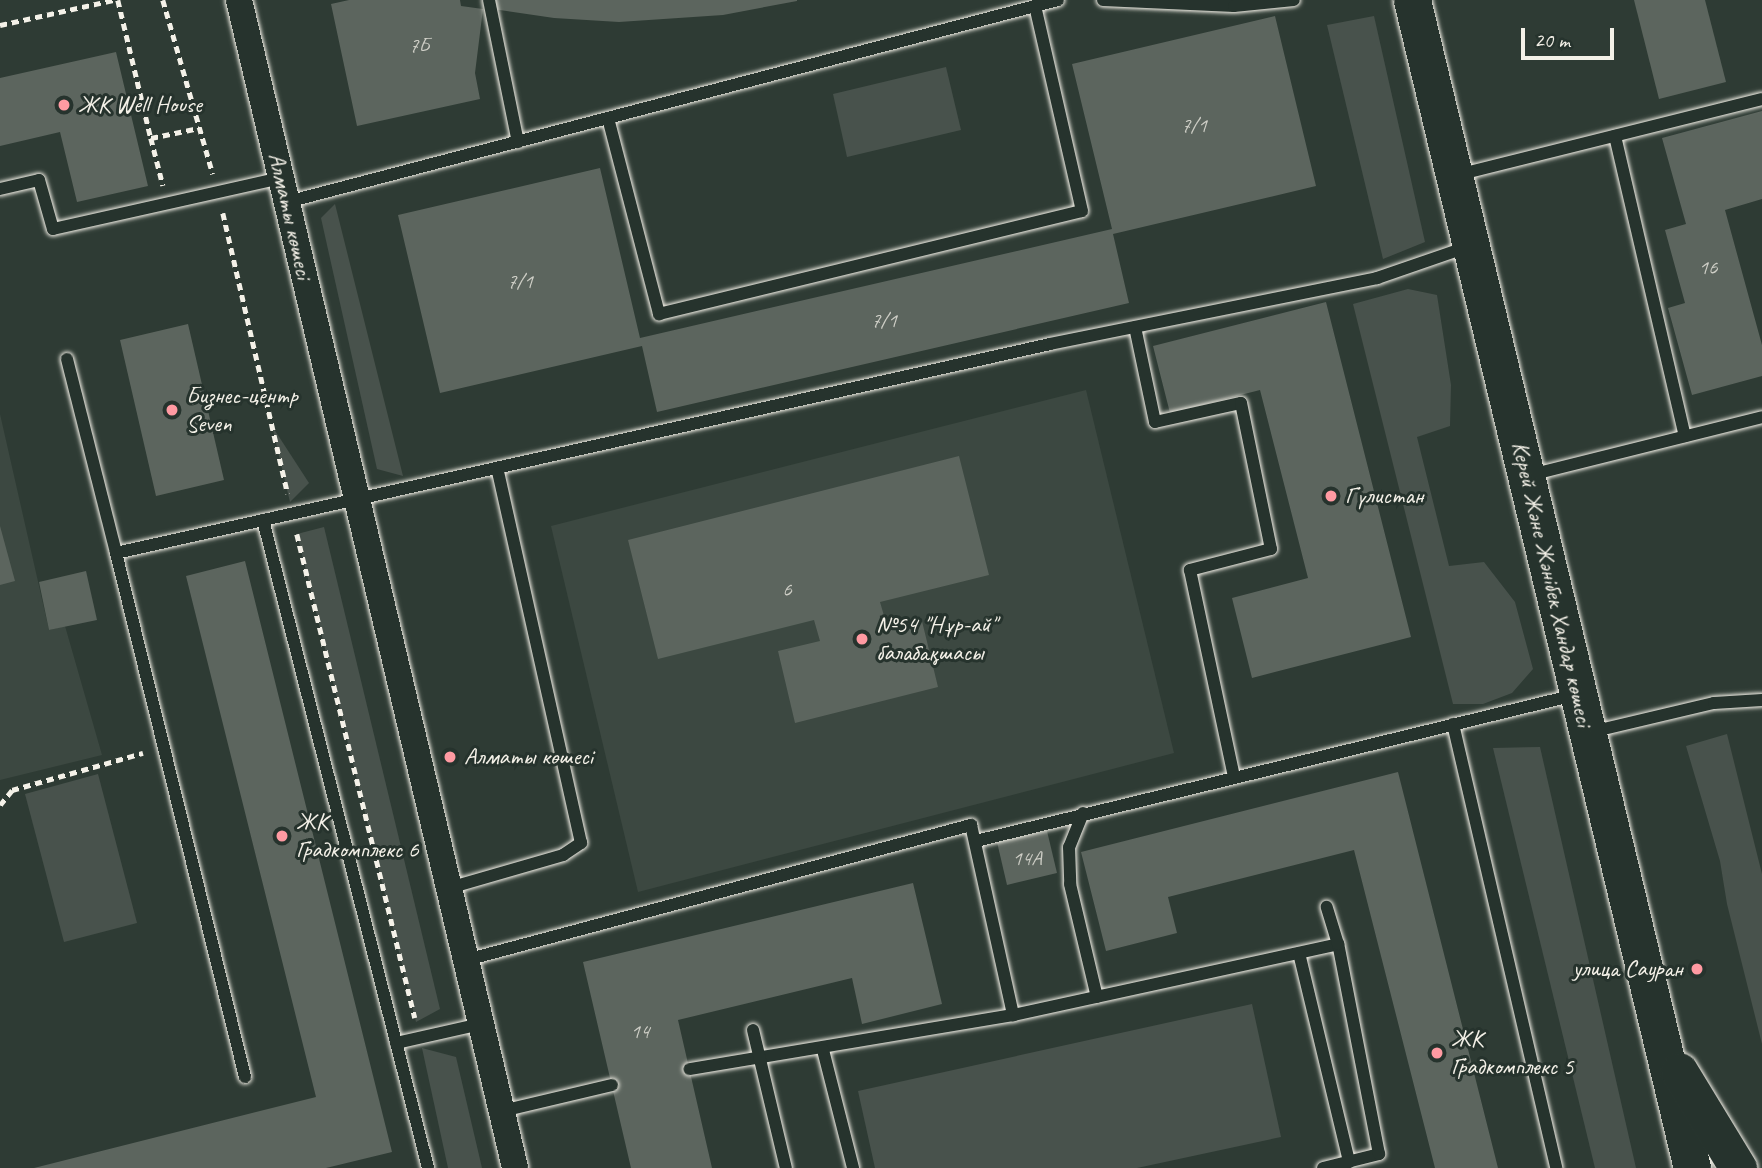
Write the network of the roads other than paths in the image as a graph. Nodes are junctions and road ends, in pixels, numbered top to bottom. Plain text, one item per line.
1 (239, 0) edge
2 (489, 0) edge
3 (1058, 0) edge
4 (1103, 0) edge
5 (1294, 0) edge
6 (1412, 0) edge
7 (1123, 1) edge
8 (1035, 6) junction
9 (1762, 99) edge
10 (608, 118) junction
11 (1615, 136) junction
12 (518, 142) junction
13 (1454, 175) junction
14 (0, 189) edge
15 (284, 190) junction
16 (1471, 246) junction
17 (1135, 327) junction
18 (67, 359) dead end
19 (1762, 417) edge
20 (1685, 436) junction
21 (497, 468) junction
22 (1526, 476) junction
23 (357, 501) junction
24 (263, 520) junction
25 (116, 553) junction
26 (1578, 694) junction
27 (1762, 700) edge
28 (1453, 724) junction
29 (1587, 732) junction
30 (1234, 777) junction
31 (1083, 813) junction
32 (975, 841) junction
33 (449, 888) junction
34 (1326, 907) dead end
35 (1338, 944) junction
36 (1299, 953) junction
37 (466, 960) junction
38 (1097, 997) junction
39 (1013, 1015) junction
40 (481, 1024) junction
41 (753, 1030) dead end
42 (396, 1043) junction
43 (1662, 1044) junction
44 (823, 1050) junction
45 (759, 1060) junction
46 (689, 1069) dead end
47 (245, 1077) dead end
48 (612, 1085) dead end
49 (502, 1111) junction
50 (1349, 1161) junction
51 (428, 1168) edge
52 (515, 1168) edge
53 (786, 1168) edge
54 (853, 1168) edge
55 (1323, 1168) edge
56 (1556, 1168) edge
57 (1692, 1168) edge
58 (1738, 1168) edge

1 - 15 street, Алматы көшесі
2 - 12 lane
3 - 8 lane
4 - 7 lane
5 - 7 lane
6 - 13 main road, Керей Және Жәнібек Хандар көшесі
8 - 10 lane
8 - 10 lane
9 - 11 lane
10 - 12 lane
11 - 13 lane
11 - 20 lane
12 - 15 lane
13 - 16 main road, Керей Және Жәнібек Хандар көшесі
14 - 15 lane
15 - 23 street, Алматы көшесі
16 - 17 lane
16 - 22 main road, Керей Және Жәнібек Хандар көшесі
17 - 21 lane
17 - 30 lane
18 - 25 lane
19 - 20 lane
20 - 22 lane
21 - 23 lane
21 - 33 lane
22 - 26 main road, Керей Және Жәнібек Хандар көшесі
23 - 24 lane
23 - 33 street, Алматы көшесі
24 - 25 lane
24 - 42 lane
25 - 47 lane
26 - 28 lane
26 - 29 main road, Керей Және Жәнібек Хандар көшесі
27 - 29 lane
28 - 30 lane
28 - 56 lane
29 - 43 main road, Керей Және Жәнібек Хандар көшесі
30 - 31 lane
31 - 32 lane
31 - 38 lane
32 - 37 lane
32 - 39 lane
33 - 37 street, Алматы көшесі
34 - 35 lane
35 - 36 lane
35 - 50 lane
36 - 38 lane
36 - 50 lane
37 - 40 street, Алматы көшесі
38 - 39 lane
39 - 44 lane
40 - 42 lane
40 - 49 street, Алматы көшесі
41 - 45 lane
42 - 51 lane
43 - 57 main road, Керей Және Жәнібек Хандар көшесі
43 - 58 main road
44 - 45 lane
44 - 54 lane
45 - 46 lane
45 - 53 lane
48 - 49 lane
49 - 52 street, Алматы көшесі
50 - 55 lane

